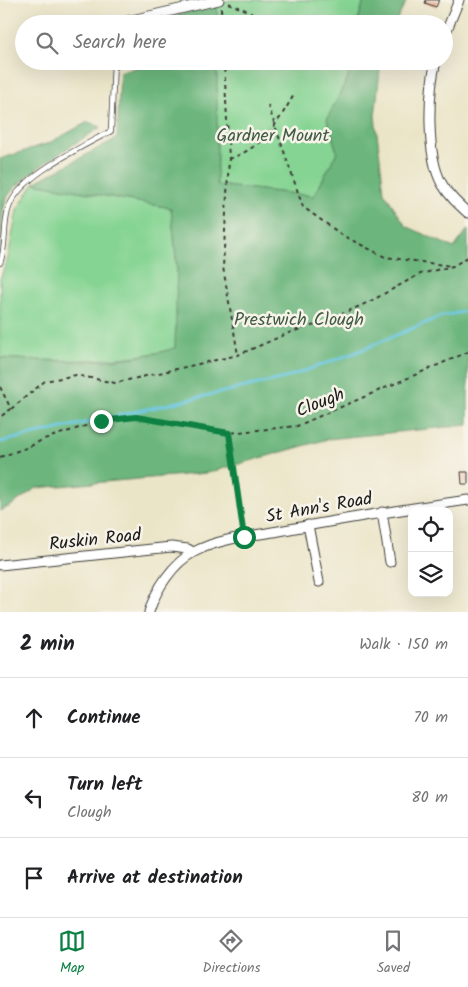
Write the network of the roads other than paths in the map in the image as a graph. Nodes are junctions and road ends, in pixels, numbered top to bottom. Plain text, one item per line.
1 (216, 0) edge
2 (459, 0) edge
3 (155, 15) edge
4 (453, 15) edge
5 (114, 70) edge
6 (435, 70) edge
7 (468, 213) edge
8 (0, 263) edge
9 (468, 500) edge
10 (382, 512) junction
11 (308, 526) junction
12 (192, 552) junction
13 (390, 562) dead end
14 (0, 565) edge
15 (319, 582) dead end
16 (150, 612) edge

1 - 3 street
2 - 4 street
5 - 8 lane
6 - 7 street
9 - 10 street, St Ann's Road
10 - 11 street, St Ann's Road
10 - 13 street
11 - 12 street, St Ann's Road
11 - 15 street
12 - 14 street, Ruskin Road
12 - 16 street, St Ann's Road

